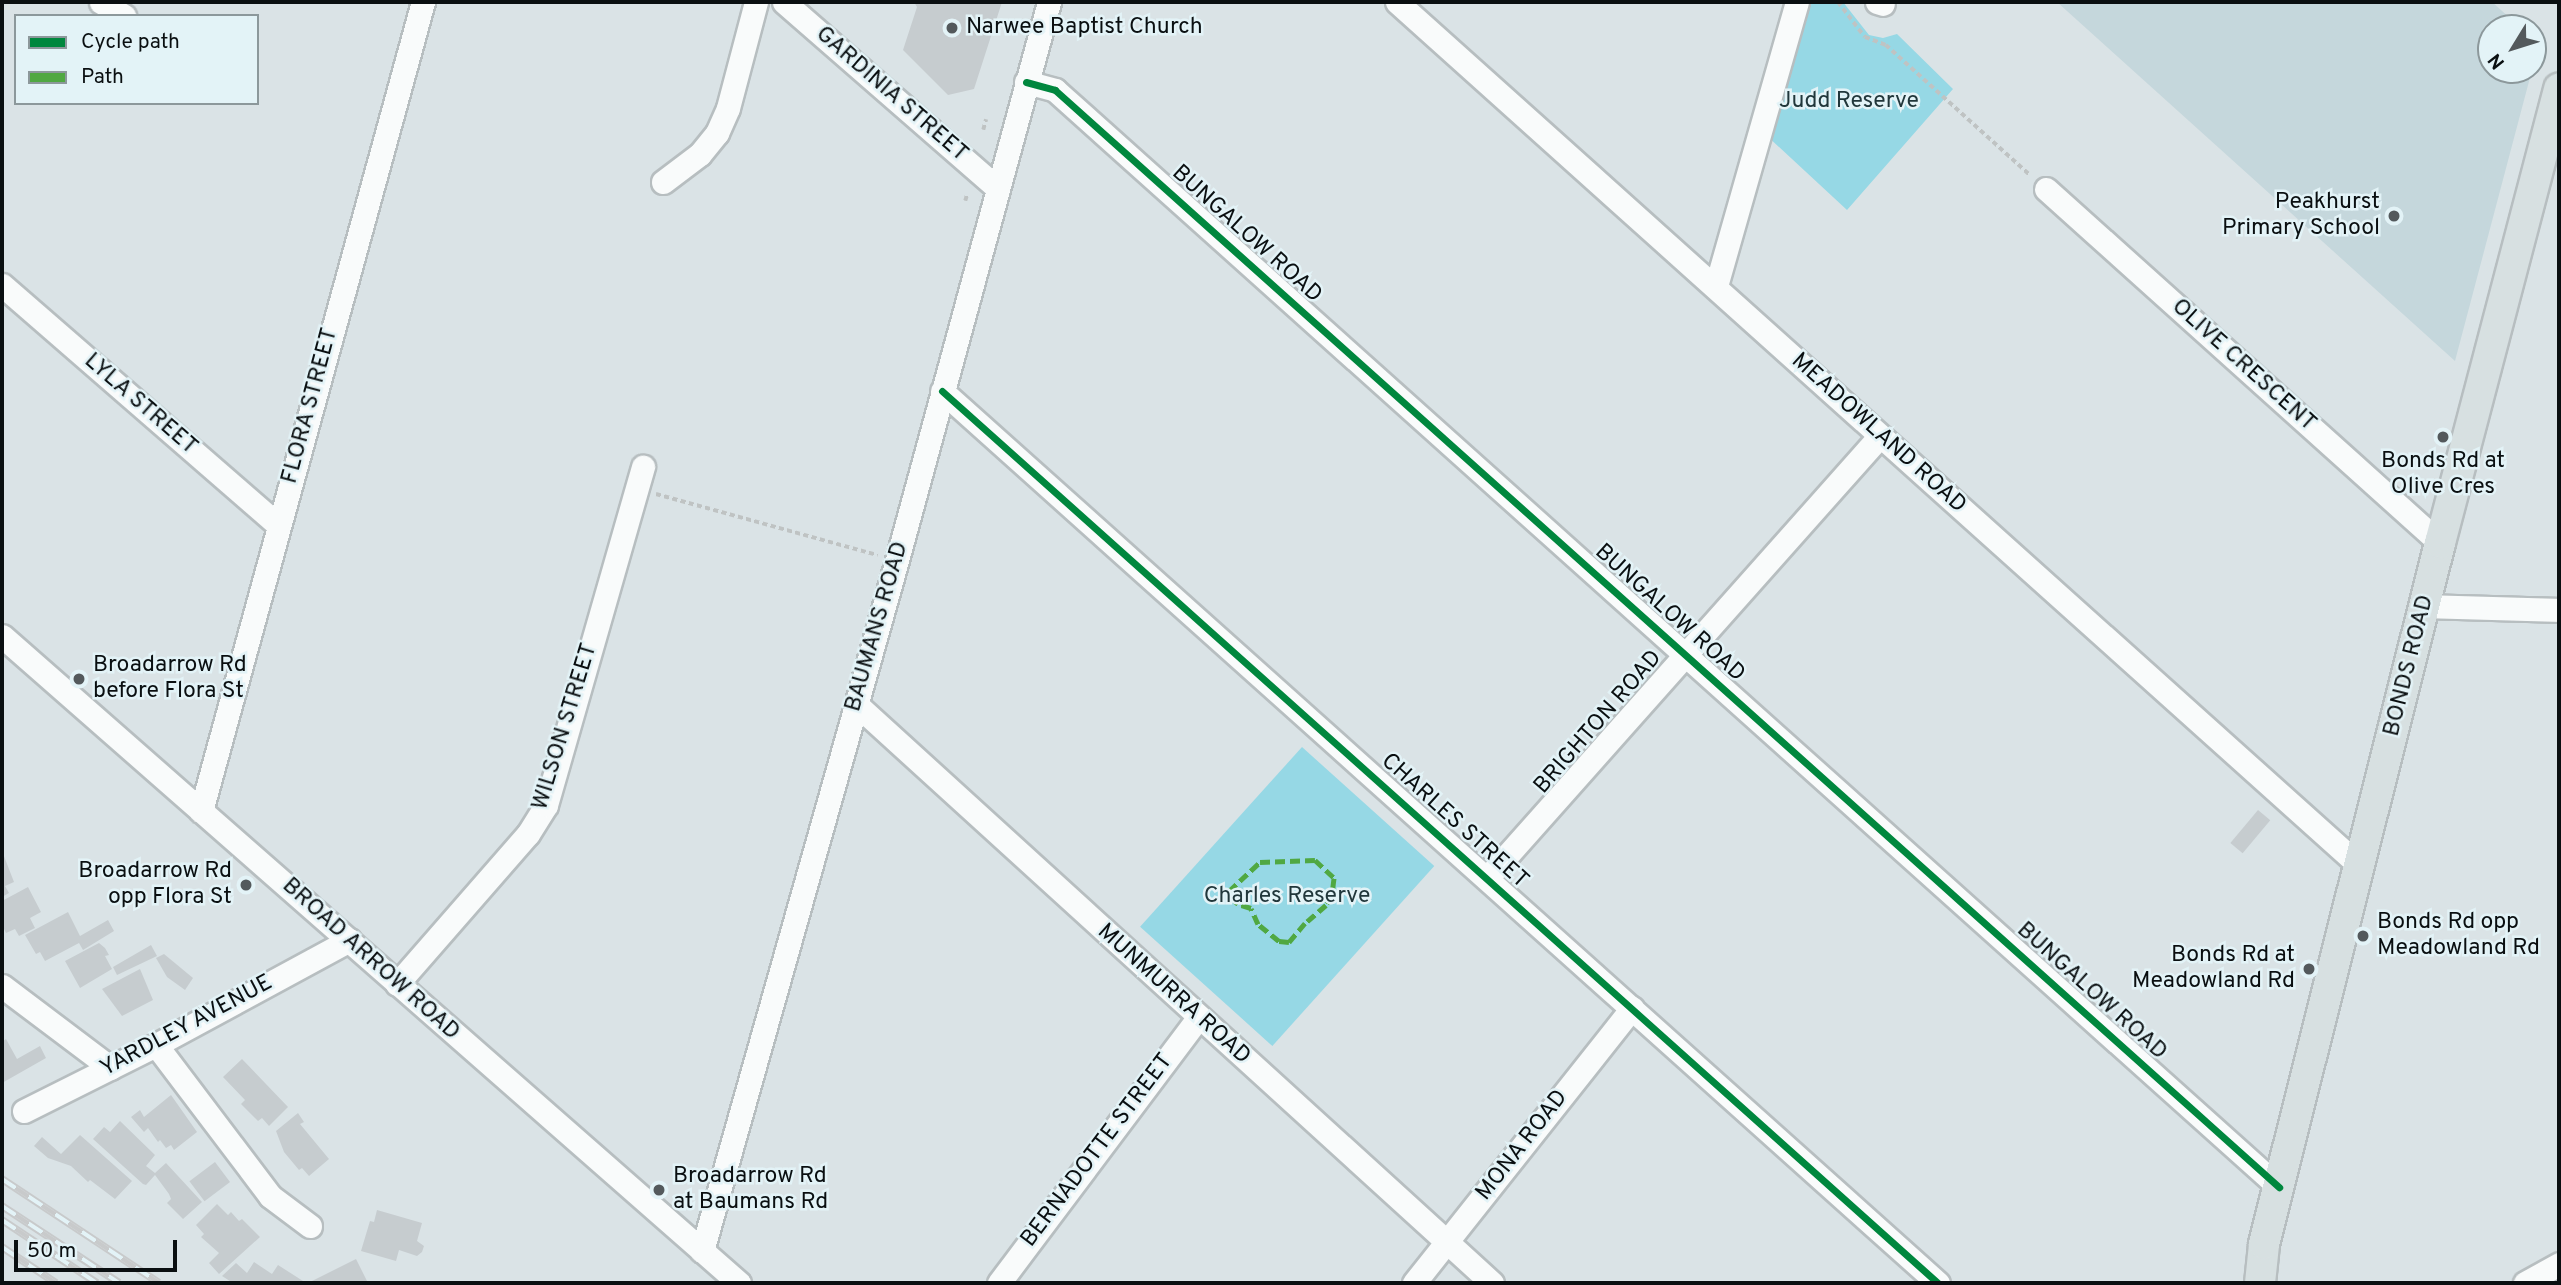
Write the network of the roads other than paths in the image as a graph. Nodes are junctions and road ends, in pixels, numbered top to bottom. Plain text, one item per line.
1 (102, 2) edge
2 (423, 2) edge
3 (757, 2) edge
4 (784, 2) edge
5 (1048, 2) edge
6 (1397, 2) edge
7 (1797, 2) edge
8 (121, 14) edge
9 (1026, 82) junction
10 (2559, 88) edge
11 (663, 182) dead end
12 (998, 189) junction
13 (2046, 189) road end
14 (2, 285) edge
15 (1716, 286) junction
16 (942, 391) junction
17 (1880, 437) junction
18 (640, 478) road end
19 (278, 525) junction
20 (2440, 543) junction
21 (2425, 606) junction
22 (2559, 610) edge
23 (2, 636) edge
24 (1685, 654) junction
25 (856, 704) junction
26 (201, 811) junction
27 (2360, 866) junction
28 (1487, 878) junction
29 (349, 940) junction
30 (397, 984) junction
31 (2, 986) edge
32 (1632, 1008) junction
33 (1198, 1018) junction
34 (156, 1045) junction
35 (111, 1068) junction
36 (24, 1111) dead end
37 (2278, 1187) junction
38 (310, 1226) dead end
39 (1446, 1242) junction
40 (2264, 1244) junction
41 (702, 1251) junction
42 (2559, 1264) edge
43 (739, 1283) edge
44 (999, 1283) edge
45 (1413, 1283) edge
46 (1492, 1283) edge
47 (1938, 1283) edge
48 (2244, 1283) edge
49 (2260, 1283) edge
50 (2525, 1283) edge

1 - 8 street
2 - 19 street, FLORA STREET
3 - 11 street
4 - 12 street, GARDINIA STREET
5 - 9 street, BAUMANS ROAD
6 - 15 street, MEADOWLAND ROAD
7 - 15 street
9 - 12 street, BAUMANS ROAD
9 - 24 street, BUNGALOW ROAD
10 - 20 main road, BONDS ROAD
12 - 16 street, BAUMANS ROAD
13 - 20 street, OLIVE CRESCENT
14 - 19 street, LYLA STREET
15 - 17 street, MEADOWLAND ROAD
16 - 25 street, BAUMANS ROAD
16 - 28 street, CHARLES STREET
17 - 24 street, BRIGHTON ROAD
17 - 27 street, MEADOWLAND ROAD
18 - 30 street, WILSON STREET
19 - 26 street, FLORA STREET
20 - 21 main road, BONDS ROAD
21 - 22 street
21 - 27 main road, BONDS ROAD
23 - 26 street, BROAD ARROW ROAD
24 - 28 street, BRIGHTON ROAD
24 - 37 street, BUNGALOW ROAD
25 - 33 street, MUNMURRA ROAD
25 - 41 street, BAUMANS ROAD
26 - 29 street, BROAD ARROW ROAD
27 - 37 main road, BONDS ROAD
28 - 32 street, CHARLES STREET
29 - 30 street, BROAD ARROW ROAD
29 - 34 street, YARDLEY AVENUE
30 - 41 street, BROAD ARROW ROAD
31 - 35 street
32 - 39 street, MONA ROAD
32 - 47 street, CHARLES STREET
33 - 39 street, MUNMURRA ROAD
33 - 44 street, BERNADOTTE STREET
34 - 35 street, YARDLEY AVENUE
34 - 38 street
35 - 36 street, YARDLEY AVENUE
37 - 40 main road, BONDS ROAD
39 - 45 street, MONA ROAD
39 - 46 street, MUNMURRA ROAD
40 - 48 main road, BONDS ROAD
40 - 49 main road, BONDS ROAD
41 - 43 street, BROAD ARROW ROAD
42 - 50 street

